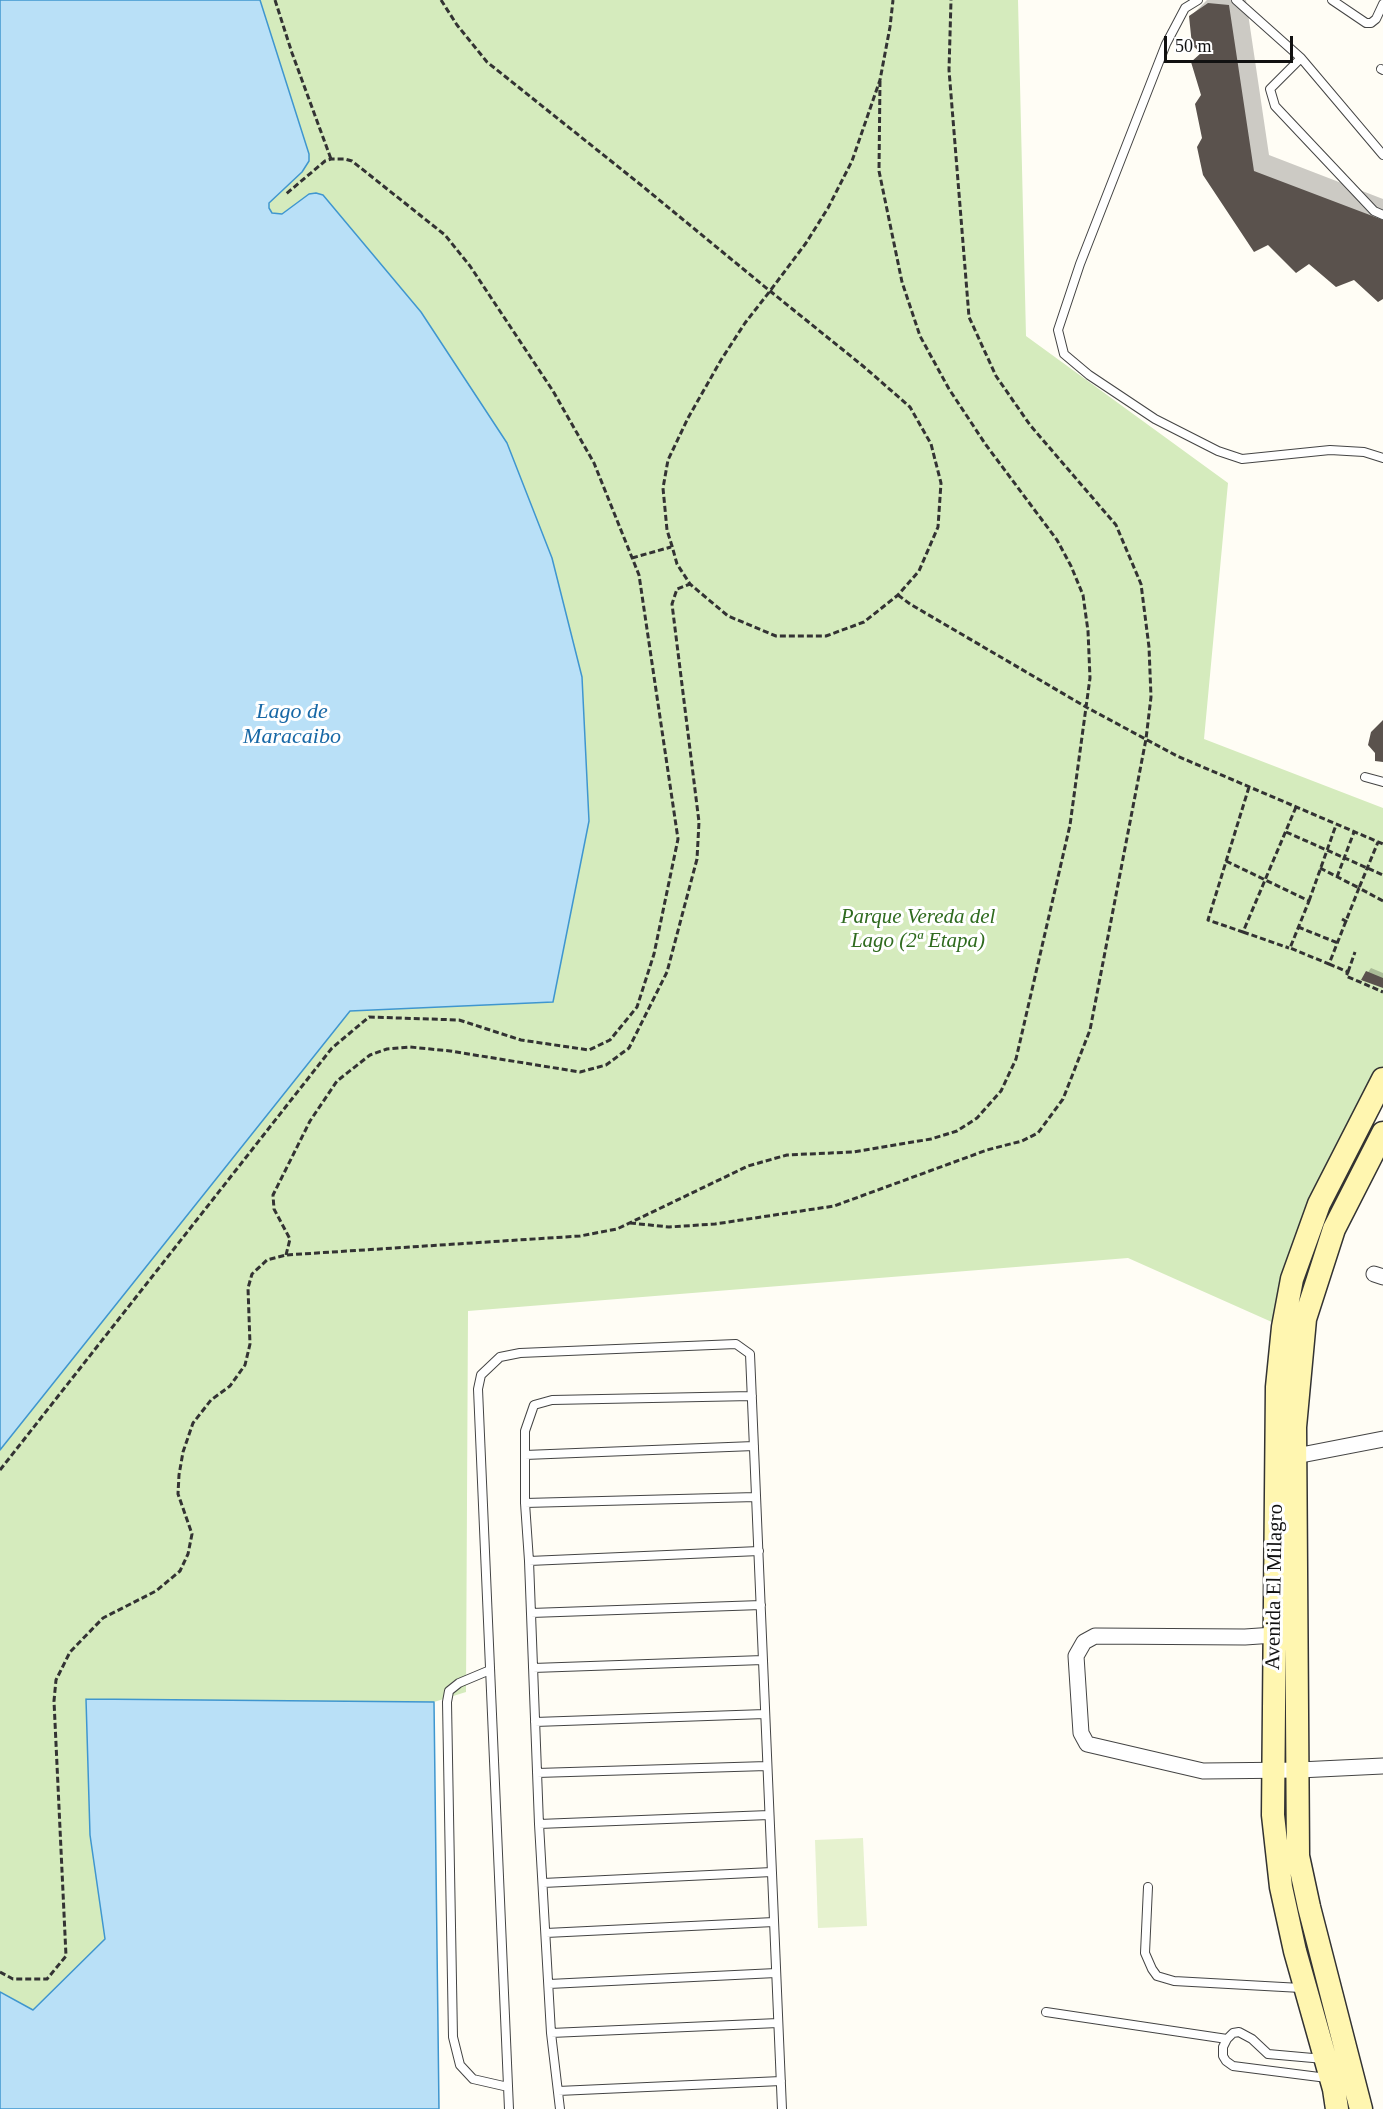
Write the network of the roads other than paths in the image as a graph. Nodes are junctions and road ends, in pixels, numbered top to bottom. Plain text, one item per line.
1 (1198, 0) edge
2 (1236, 0) edge
3 (1332, 0) edge
4 (1383, 4) edge
5 (1300, 58) junction
6 (1383, 155) edge
7 (1383, 215) edge
8 (1383, 458) edge
9 (1365, 777) dead end
10 (1383, 782) edge
11 (1383, 1079) edge
12 (1383, 1133) edge
13 (752, 1396) junction
14 (1383, 1439) edge
15 (754, 1446) junction
16 (525, 1455) junction
17 (1296, 1456) junction
18 (756, 1497) junction
19 (525, 1503) junction
20 (759, 1551) junction
21 (529, 1561) junction
22 (761, 1605) junction
23 (531, 1613) junction
24 (1274, 1635) junction
25 (763, 1660) junction
26 (533, 1668) junction
27 (490, 1670) junction
28 (765, 1714) junction
29 (535, 1722) junction
30 (767, 1766) junction
31 (1383, 1766) edge
32 (1272, 1770) junction
33 (1299, 1770) junction
34 (537, 1773) junction
35 (770, 1815) junction
36 (539, 1824) junction
37 (772, 1872) junction
38 (543, 1882) junction
39 (1148, 1887) dead end
40 (774, 1922) junction
41 (546, 1933) junction
42 (776, 1974) junction
43 (549, 1984) junction
44 (1306, 1988) junction
45 (1047, 2012) dead end
46 (778, 2023) junction
47 (551, 2033) junction
48 (1227, 2039) junction
49 (1328, 2069) junction
50 (781, 2081) junction
51 (508, 2087) junction
52 (558, 2091) junction
53 (509, 2109) edge
54 (560, 2109) edge
55 (782, 2109) edge
56 (1337, 2109) edge
57 (1361, 2109) edge

1 - 8 lane
2 - 5 lane
3 - 4 lane
5 - 6 lane
5 - 7 lane
9 - 10 lane
11 - 24 main road, Avenida El Milagro
12 - 17 main road, Avenida El Milagro
13 - 15 lane
13 - 16 lane
13 - 27 lane
14 - 17 street
15 - 16 lane
15 - 18 lane
16 - 19 lane
17 - 33 main road, Avenida El Milagro
18 - 19 lane
18 - 20 lane
19 - 21 lane
20 - 21 lane
20 - 22 lane
21 - 23 lane
22 - 23 lane
22 - 25 lane
23 - 26 lane
24 - 32 main road, Avenida El Milagro
24 - 32 street
25 - 26 lane
25 - 28 lane
26 - 29 lane
27 - 51 lane
27 - 51 lane
28 - 29 lane
28 - 30 lane
29 - 34 lane
30 - 34 lane
30 - 35 lane
31 - 33 street
32 - 33 street
32 - 44 main road, Avenida El Milagro
33 - 57 main road, Avenida El Milagro
34 - 36 lane
35 - 36 lane
35 - 37 lane
36 - 38 lane
37 - 38 lane
37 - 40 lane
38 - 41 lane
39 - 44 lane
40 - 41 lane
40 - 42 lane
41 - 43 lane
42 - 43 lane
42 - 46 lane
43 - 47 lane
44 - 49 main road, Avenida El Milagro
45 - 48 lane
46 - 47 lane
46 - 50 lane
47 - 52 lane
48 - 49 lane
48 - 49 lane
49 - 56 main road, Avenida El Milagro
50 - 52 lane
50 - 55 lane
51 - 53 lane
52 - 54 lane

